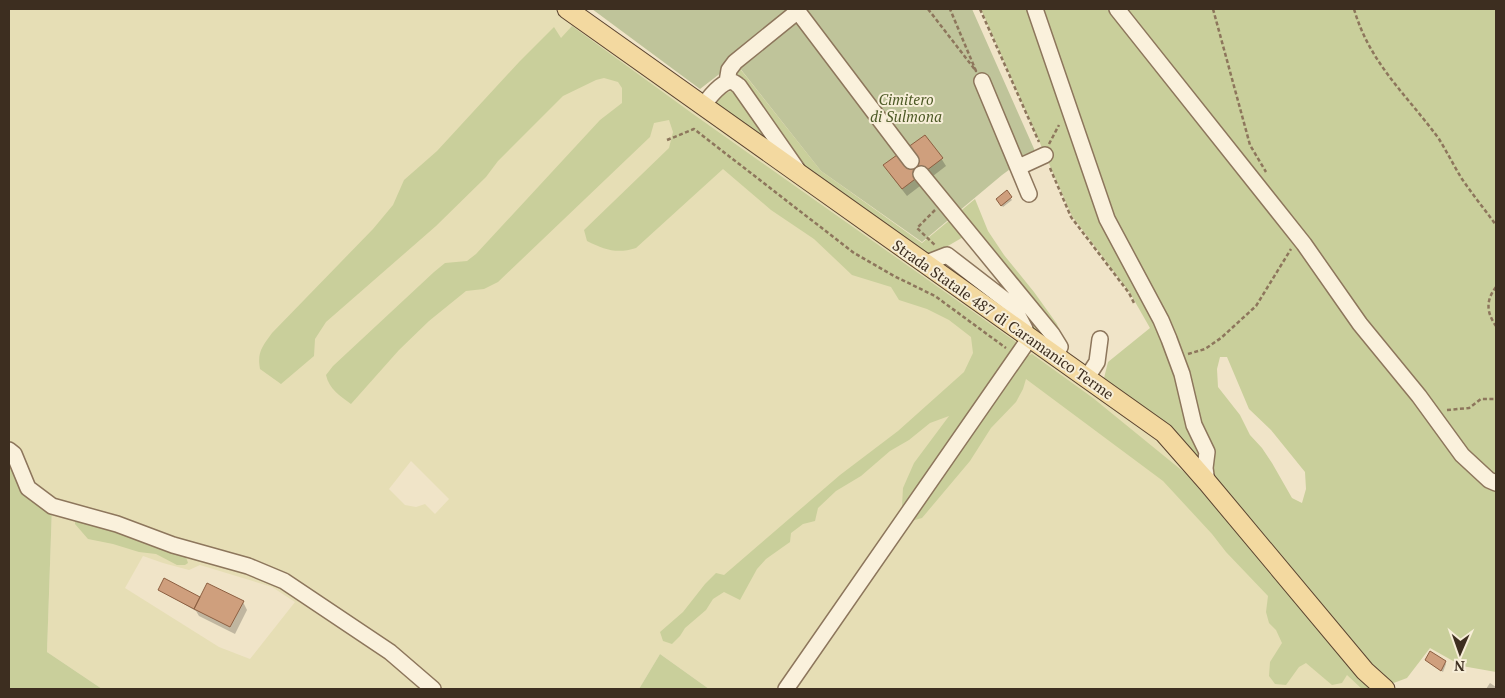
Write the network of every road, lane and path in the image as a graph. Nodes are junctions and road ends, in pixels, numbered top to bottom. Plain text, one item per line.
1 (567, 9) edge
2 (928, 9) edge
3 (950, 9) edge
4 (980, 9) edge
5 (1035, 9) edge
6 (1116, 9) edge
7 (1213, 9) edge
8 (1354, 9) edge
9 (797, 10) edge
10 (982, 81) dead end
11 (727, 82) junction
12 (1068, 104) junction
13 (703, 106) junction
14 (667, 140) dead end
15 (1043, 151) junction
16 (911, 161) dead end
17 (1019, 167) junction
18 (799, 172) junction
19 (921, 174) dead end
20 (1268, 176) dead end
21 (1029, 194) dead end
22 (944, 201) junction
23 (1496, 225) edge
24 (1298, 237) junction
25 (947, 255) junction
26 (924, 264) junction
27 (1496, 287) edge
28 (1137, 308) dead end
29 (1496, 326) edge
30 (1027, 337) junction
31 (1100, 339) dead end
32 (1017, 356) junction
33 (1055, 356) junction
34 (1178, 362) junction
35 (1086, 378) junction
36 (1496, 399) edge
37 (1428, 408) junction
38 (9, 450) edge
39 (1207, 482) junction
40 (1496, 483) edge
41 (433, 689) edge
42 (786, 689) edge
43 (1385, 689) edge

1 - 13 main road, Strada Statale 487 di Caramanico Terme
2 - 3 path
4 - 15 path
5 - 12 street
6 - 24 street
7 - 20 path
8 - 23 path
9 - 11 street
9 - 16 street
10 - 17 street
11 - 13 street
11 - 18 street
12 - 15 path
12 - 34 street
13 - 18 main road, Strada Statale 487 di Caramanico Terme
14 - 32 path
15 - 17 street
15 - 28 path
17 - 21 street
18 - 26 main road, Strada Statale 487 di Caramanico Terme
19 - 22 street
22 - 25 path
22 - 33 street
24 - 34 path
24 - 37 street
25 - 26 street
25 - 30 street
26 - 30 main road, Strada Statale 487 di Caramanico Terme
27 - 29 path
30 - 32 street
30 - 33 main road, Strada Statale 487 di Caramanico Terme
31 - 35 street
32 - 42 street
33 - 35 main road, Strada Statale 487 di Caramanico Terme
34 - 39 street
35 - 39 main road, Strada Statale 487 di Caramanico Terme
36 - 37 path
37 - 40 street
38 - 41 street
39 - 43 main road, Strada Statale 487 di Caramanico Terme

